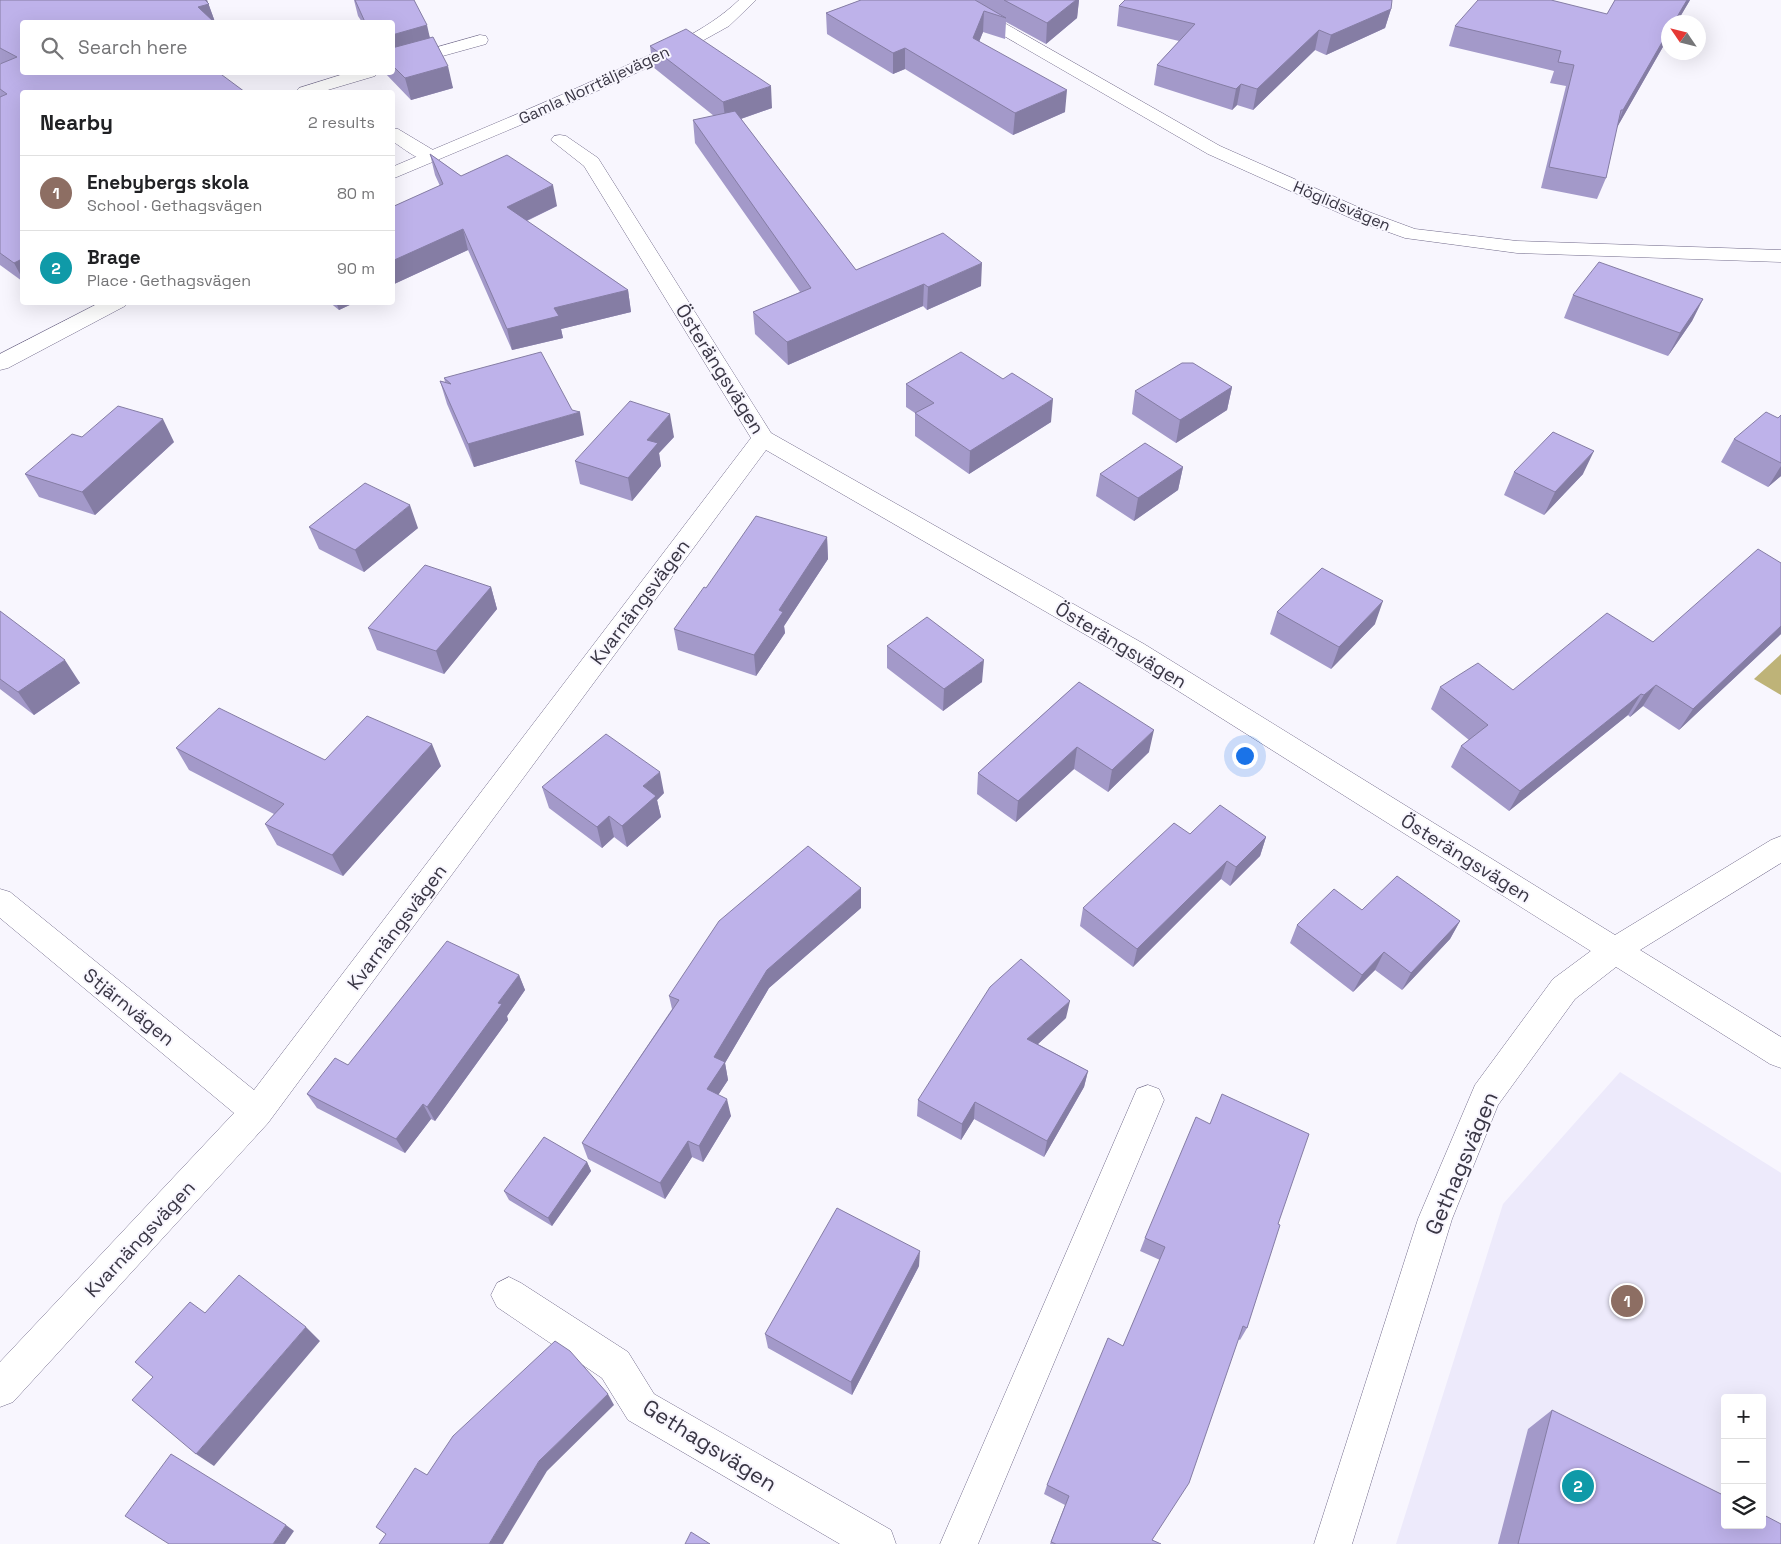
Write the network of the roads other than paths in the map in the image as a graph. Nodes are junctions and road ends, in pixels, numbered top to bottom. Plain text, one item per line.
1 (748, 0) edge
2 (948, 0) edge
3 (480, 40) dead end
4 (395, 64) edge
5 (361, 75) edge
6 (322, 90) edge
7 (395, 135) edge
8 (560, 140) dead end
9 (431, 157) junction
10 (395, 173) edge
11 (1781, 256) edge
12 (112, 305) edge
13 (0, 363) edge
14 (763, 438) junction
15 (1781, 848) edge
16 (0, 901) edge
17 (1614, 951) junction
18 (1781, 1054) edge
19 (1148, 1100) dead end
20 (257, 1112) junction
21 (508, 1295) dead end
22 (0, 1389) edge
23 (877, 1544) edge
24 (959, 1544) edge
25 (1333, 1544) edge

1 - 9 street, Gamla Norrtäljevägen
2 - 11 street, Höglidsvägen
3 - 4 street
5 - 6 street
7 - 9 street
8 - 14 street, Österängsvägen
9 - 10 street, Gamla Norrtäljevägen
12 - 13 street
14 - 17 street, Österängsvägen
14 - 20 street, Kvarnängsvägen
15 - 17 street, Gethagsvägen
16 - 20 street, Stjärnvägen
17 - 18 street, Österängsvägen
17 - 25 street, Gethagsvägen
19 - 24 street
20 - 22 street, Kvarnängsvägen
21 - 23 street, Gethagsvägen

